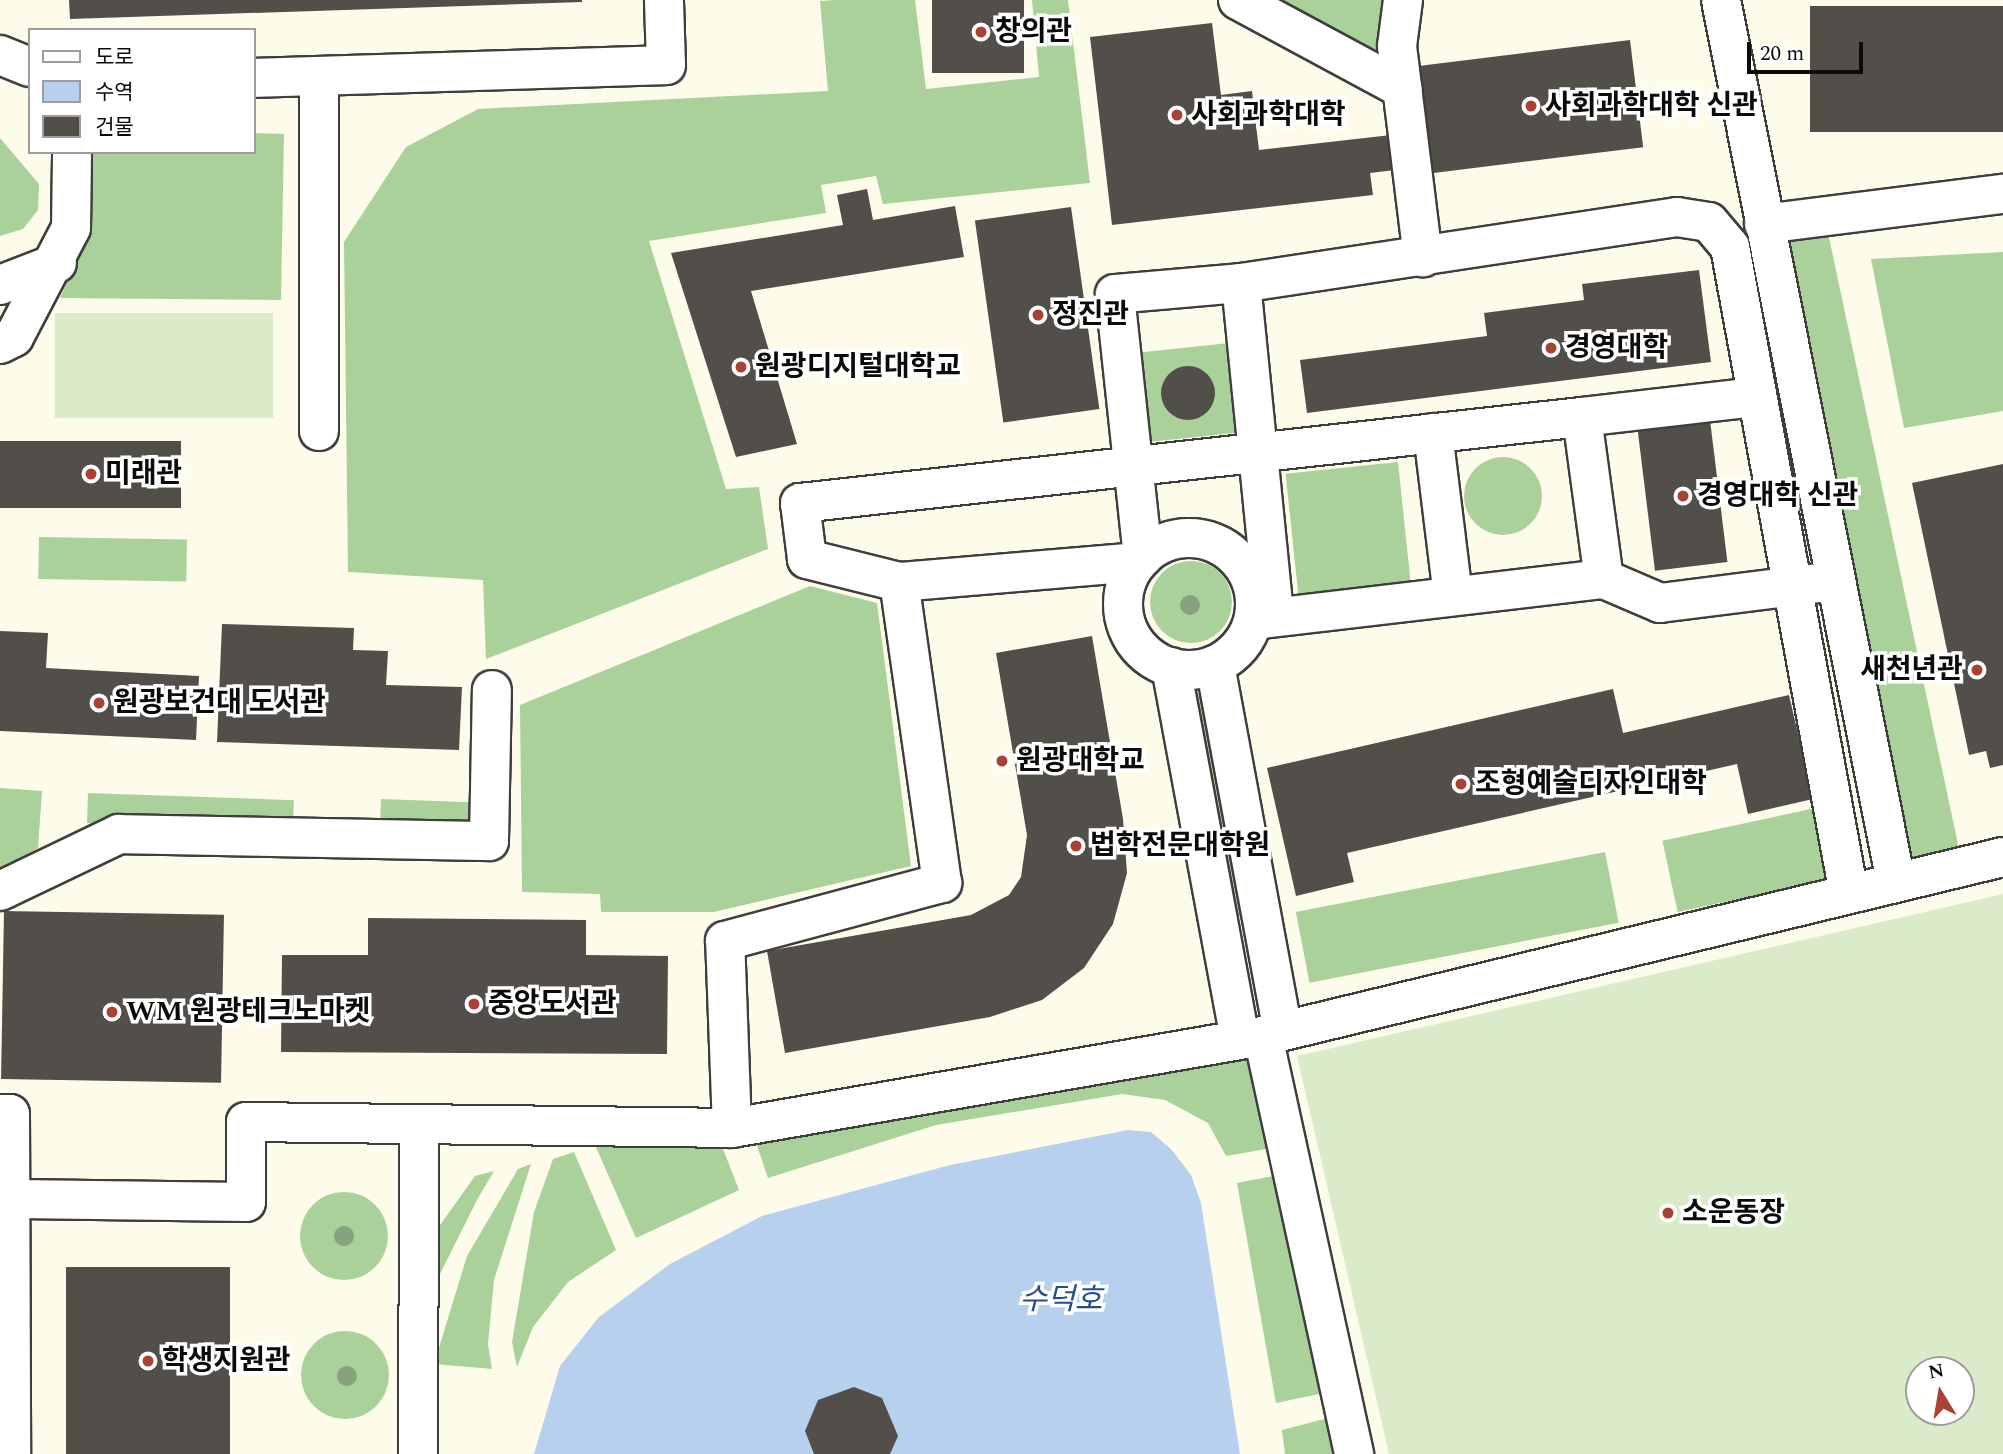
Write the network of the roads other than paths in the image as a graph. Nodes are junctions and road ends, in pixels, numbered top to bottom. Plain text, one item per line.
1 (664, 0) edge
2 (1238, 0) edge
3 (1403, 0) edge
4 (1721, 0) edge
5 (0, 55) edge
6 (28, 66) edge
7 (319, 76) junction
8 (256, 78) edge
9 (1403, 89) junction
10 (72, 154) edge
11 (2003, 194) edge
12 (1764, 224) junction
13 (1423, 257) junction
14 (57, 263) junction
15 (1241, 283) junction
16 (0, 285) edge
17 (0, 344) edge
18 (1755, 397) junction
19 (1582, 417) junction
20 (318, 431) dead end
21 (1433, 433) junction
22 (1257, 452) junction
23 (1132, 464) junction
24 (1141, 559) junction
25 (1604, 579) junction
26 (1834, 581) junction
27 (899, 582) junction
28 (1789, 588) junction
29 (1453, 596) junction
30 (1264, 619) junction
31 (1215, 664) junction
32 (1171, 667) junction
33 (492, 690) dead end
34 (2003, 857) edge
35 (1896, 882) junction
36 (0, 891) edge
37 (1849, 894) junction
38 (1262, 1036) junction
39 (0, 1114) edge
40 (419, 1125) junction
41 (732, 1128) junction
42 (9, 1199) junction
43 (5, 1373) edge
44 (11, 1454) edge
45 (418, 1454) edge
46 (1354, 1454) edge

1 - 7 street
2 - 9 street
3 - 9 street
4 - 12 street
5 - 6 street
7 - 8 street
7 - 20 street
9 - 13 street
10 - 14 street
11 - 12 street
12 - 26 street
13 - 15 street
13 - 18 street
14 - 16 street
14 - 17 street
15 - 22 street
15 - 23 street
18 - 19 street
18 - 28 street
19 - 21 street
19 - 25 street
21 - 22 street
21 - 29 street
22 - 23 street
22 - 30 street
23 - 24 street
23 - 27 street
24 - 27 street
24 - 30 street
24 - 32 street
25 - 28 street
25 - 29 street
26 - 28 street
26 - 35 street
27 - 41 street
28 - 37 street
29 - 30 street
30 - 31 street
31 - 32 street
31 - 38 street
32 - 38 street
33 - 36 street
34 - 35 street
35 - 37 street
37 - 38 street
38 - 41 street
38 - 46 street
39 - 42 street
40 - 41 street
40 - 42 street
40 - 45 street
42 - 43 street
43 - 44 street

